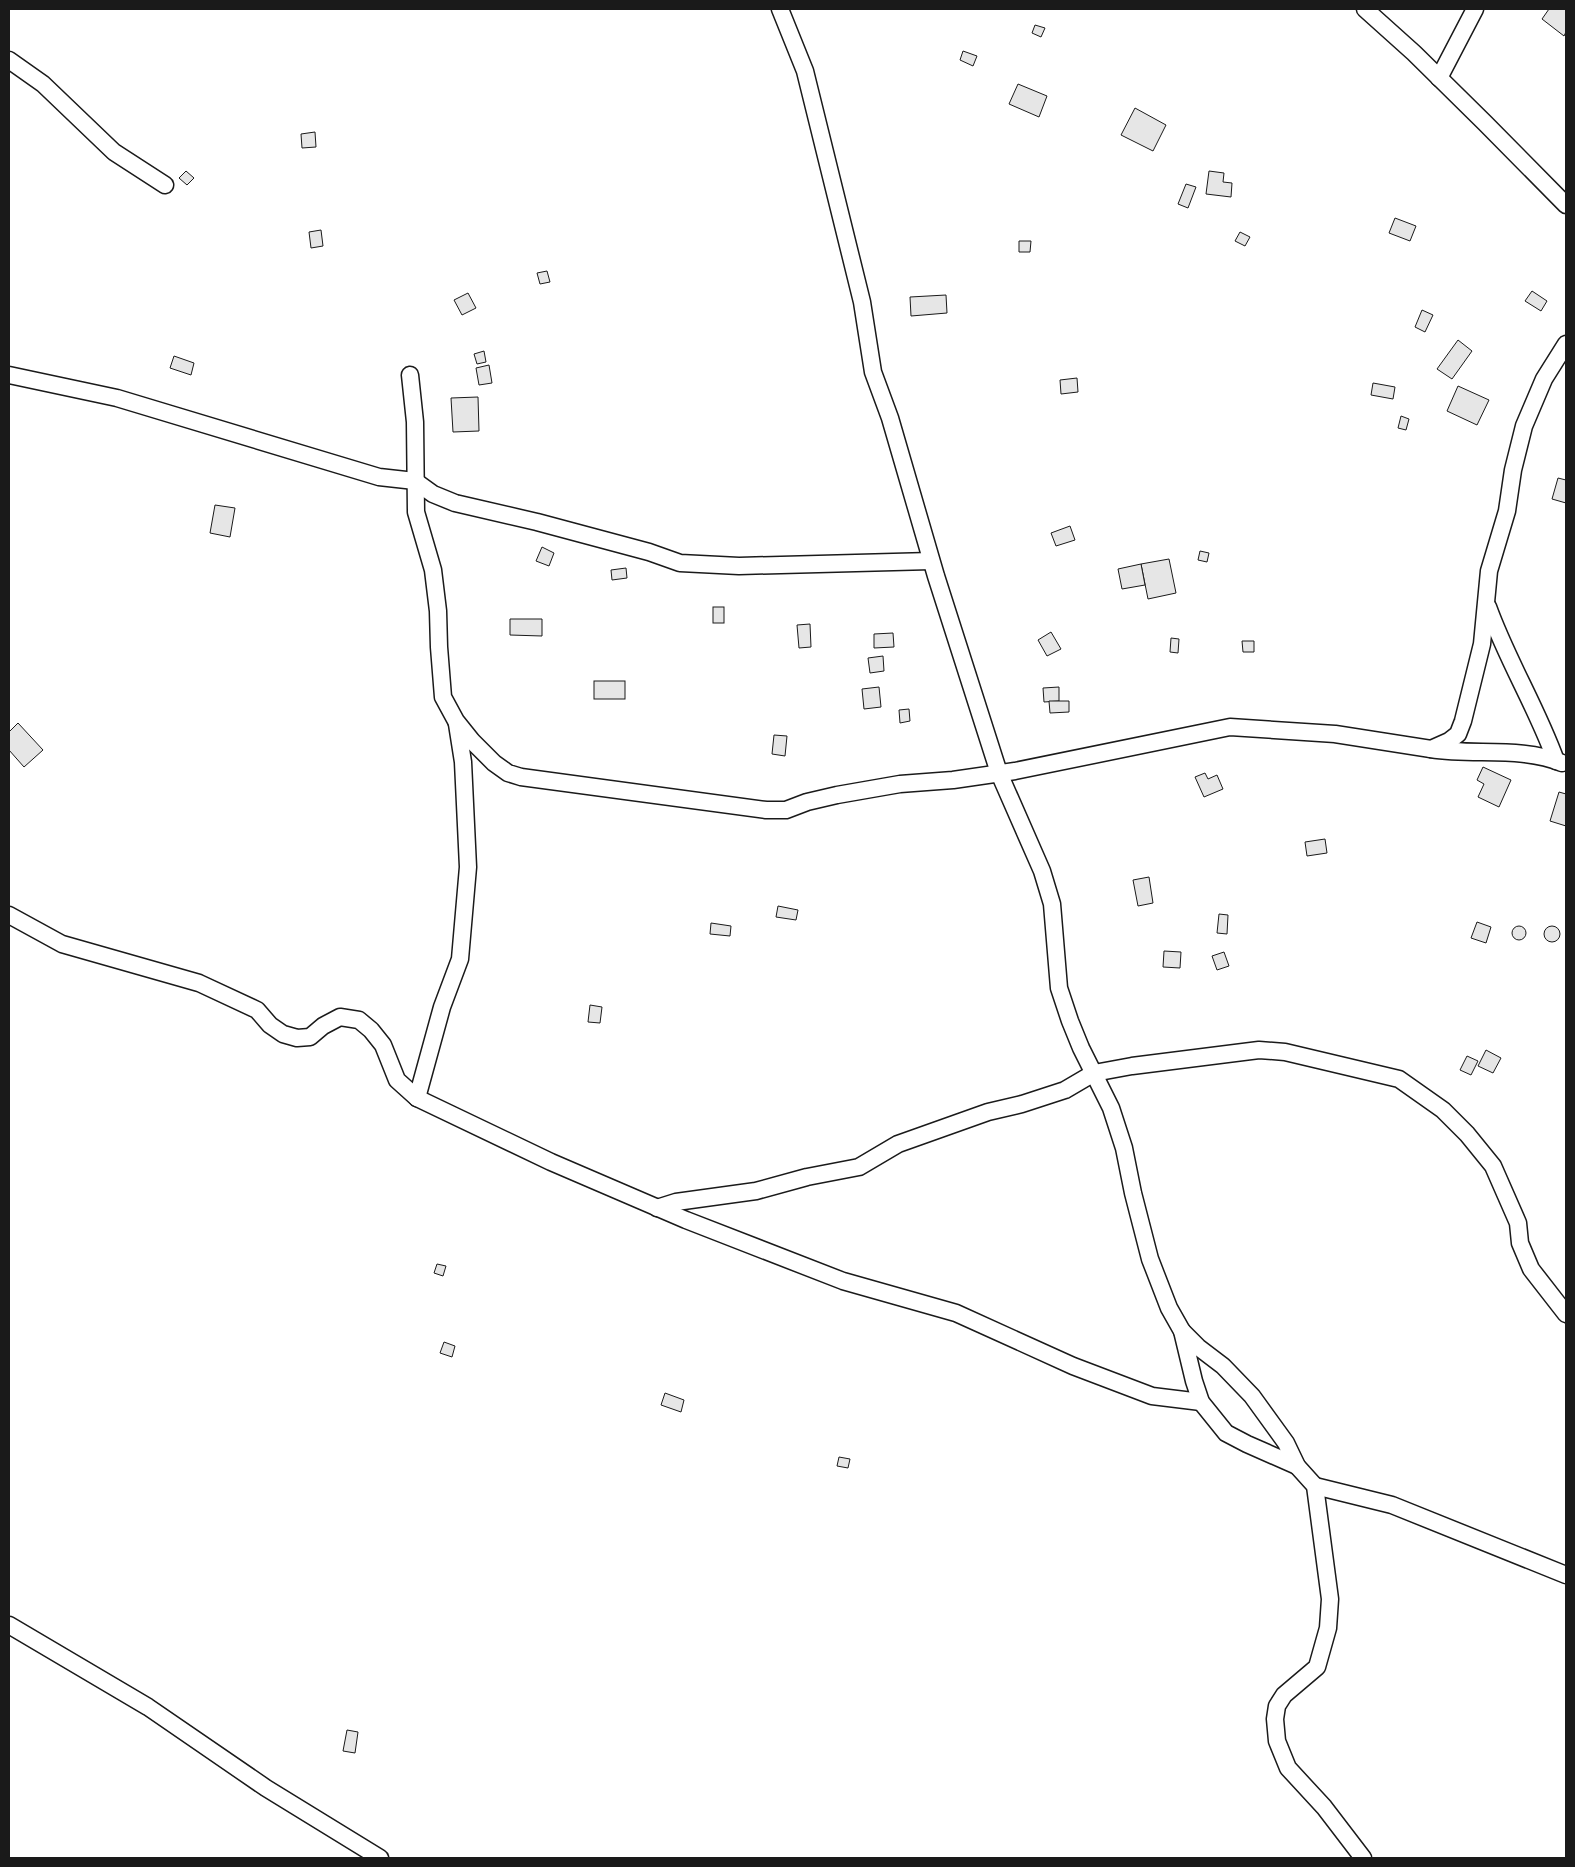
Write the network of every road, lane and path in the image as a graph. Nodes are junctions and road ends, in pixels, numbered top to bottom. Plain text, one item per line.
1 (780, 9) edge
2 (1365, 9) edge
3 (1475, 9) edge
4 (9, 60) edge
5 (1439, 78) junction
6 (165, 185) dead end
7 (1566, 205) edge
8 (1566, 344) edge
9 (9, 375) edge
10 (410, 375) dead end
11 (415, 481) junction
12 (932, 562) junction
13 (1487, 604) junction
14 (456, 721) junction
15 (1431, 748) junction
16 (1561, 763) edge
17 (999, 774) junction
18 (9, 915) edge
19 (1094, 1073) junction
20 (417, 1098) junction
21 (656, 1208) junction
22 (1566, 1314) edge
23 (1182, 1331) junction
24 (1201, 1402) junction
25 (1298, 1466) junction
26 (1315, 1486) junction
27 (1566, 1575) edge
28 (9, 1625) edge
29 (361, 1853) edge
30 (380, 1858) edge
31 (1363, 1858) edge

1 - 12 street
2 - 5 street
3 - 5 street
4 - 6 street
5 - 7 street
8 - 13 street
9 - 11 street
10 - 11 street
11 - 12 street
11 - 14 street
12 - 17 street
13 - 15 street
13 - 16 street
14 - 17 street
14 - 20 street
15 - 16 street
15 - 17 street
17 - 19 street
18 - 20 street
19 - 21 street
19 - 22 street
19 - 23 street
20 - 21 street
21 - 24 street
23 - 24 street
23 - 25 street
24 - 25 street
25 - 26 street
26 - 27 street
26 - 31 street
28 - 29 street
29 - 30 street

